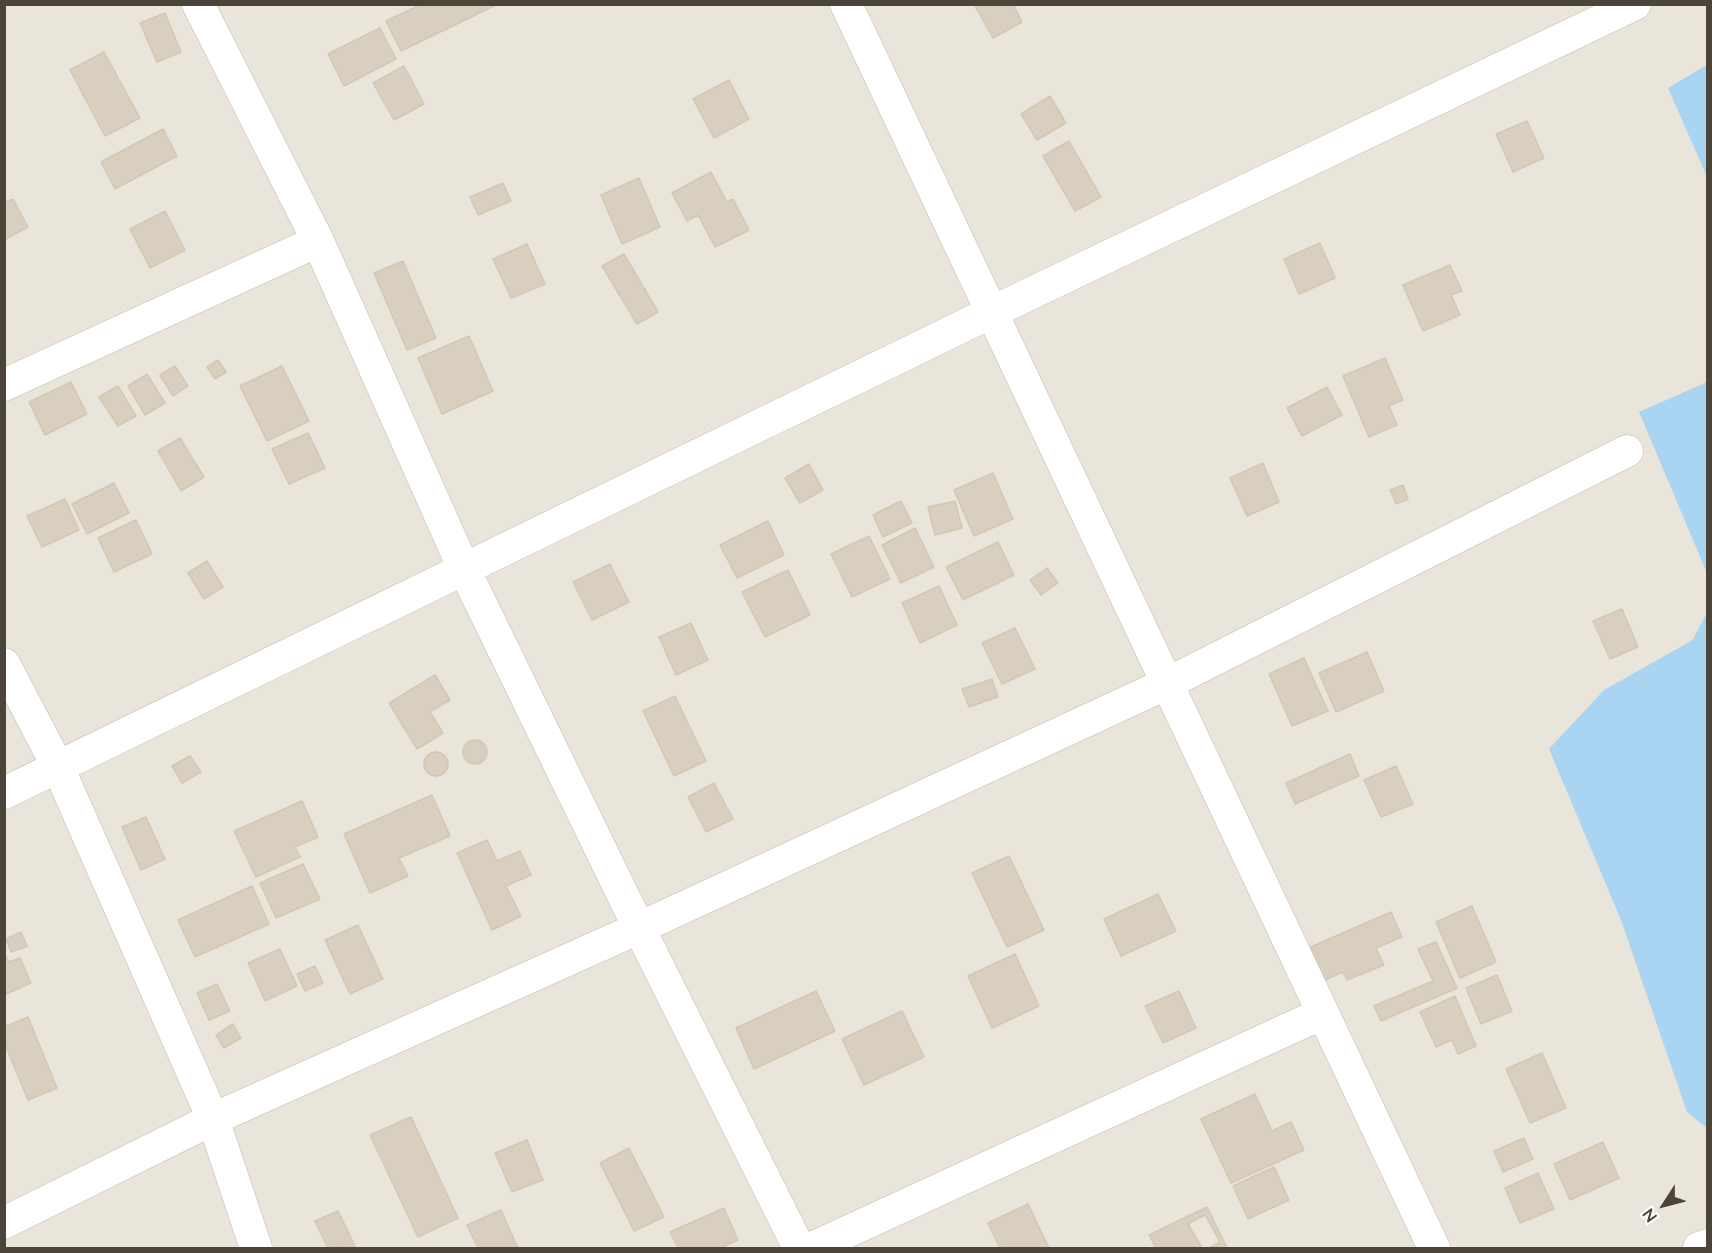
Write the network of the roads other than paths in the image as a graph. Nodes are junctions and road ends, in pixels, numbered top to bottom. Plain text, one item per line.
1 (198, 4) edge
2 (846, 4) edge
3 (1635, 4) edge
4 (318, 241) junction
5 (992, 312) junction
6 (4, 385) edge
7 (1627, 452) dead end
8 (464, 569) junction
9 (4, 664) edge
10 (1168, 683) junction
11 (58, 767) junction
12 (4, 793) edge
13 (639, 928) junction
14 (1323, 1013) junction
15 (213, 1119) junction
16 (4, 1223) edge
17 (1707, 1245) edge
18 (256, 1248) edge
19 (799, 1248) edge
20 (812, 1248) edge
21 (1434, 1248) edge
22 (1699, 1248) edge

1 - 4 street
2 - 5 street
3 - 5 street
4 - 6 street
4 - 8 street
5 - 8 street
5 - 10 street
7 - 10 street
8 - 11 street
8 - 13 street
9 - 11 street
10 - 13 street
10 - 14 street
11 - 12 street
11 - 15 street
13 - 15 street
13 - 19 street
14 - 20 street
14 - 21 street
15 - 16 street
15 - 18 street
17 - 22 street

